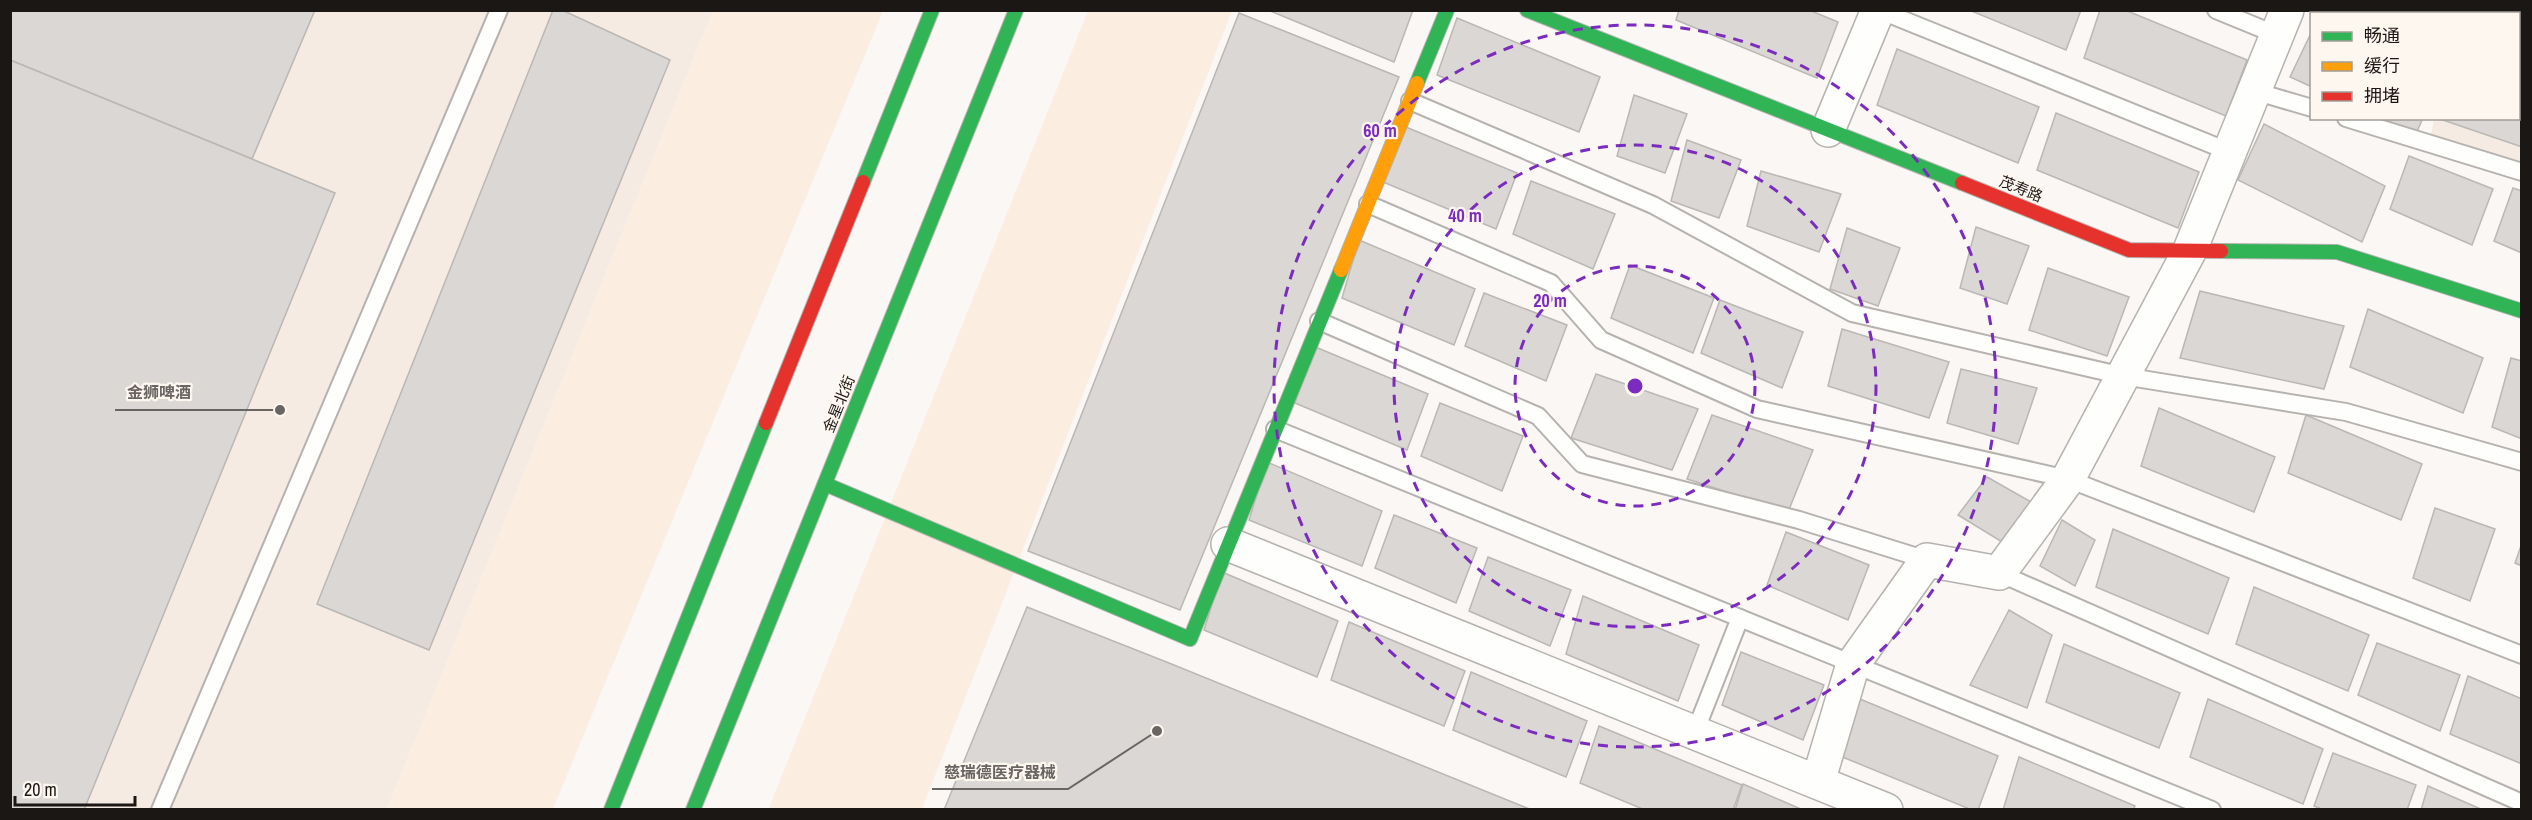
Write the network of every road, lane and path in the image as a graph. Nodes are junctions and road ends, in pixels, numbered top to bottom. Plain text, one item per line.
1 (499, 10) edge
2 (932, 10) edge
3 (1016, 10) edge
4 (1447, 10) edge
5 (1527, 10) edge
6 (1879, 10) edge
7 (2216, 10) edge
8 (2282, 23) edge
9 (2254, 91) junction
10 (1410, 101) junction
11 (2310, 107) edge
12 (2353, 120) edge
13 (1828, 130) junction
14 (2230, 152) junction
15 (2522, 172) edge
16 (1368, 204) junction
17 (2190, 250) junction
18 (2522, 311) edge
19 (1319, 321) junction
20 (2123, 376) junction
21 (1275, 429) junction
22 (2522, 462) edge
23 (2068, 479) junction
24 (825, 484) junction
25 (1228, 544) junction
26 (1927, 560) junction
27 (1999, 573) junction
28 (1740, 618) junction
29 (2522, 655) edge
30 (1853, 664) junction
31 (1695, 732) junction
32 (1818, 782) junction
33 (2522, 802) edge
34 (160, 810) edge
35 (611, 810) edge
36 (693, 810) edge
37 (1886, 810) edge
38 (2212, 810) edge

1 - 34 lane
2 - 35 street
3 - 24 street, 金星北街
4 - 10 street
5 - 13 street, 茂寿路
6 - 13 street
6 - 14 lane
7 - 8 lane
8 - 9 street
9 - 11 lane
9 - 14 street
10 - 16 street
10 - 20 lane
12 - 15 lane
13 - 17 street, 茂寿路
14 - 17 street
16 - 19 street
16 - 23 lane
17 - 18 street, 茂寿路
17 - 20 street
19 - 21 street
19 - 26 lane
20 - 22 lane
20 - 23 street
21 - 25 street
21 - 28 lane
23 - 27 street
23 - 29 lane
24 - 25 street
24 - 36 street, 金星北街
25 - 31 street
26 - 27 street
26 - 30 street
27 - 33 lane
28 - 30 lane
28 - 31 lane
30 - 32 street
30 - 38 lane
31 - 32 street
32 - 37 street

